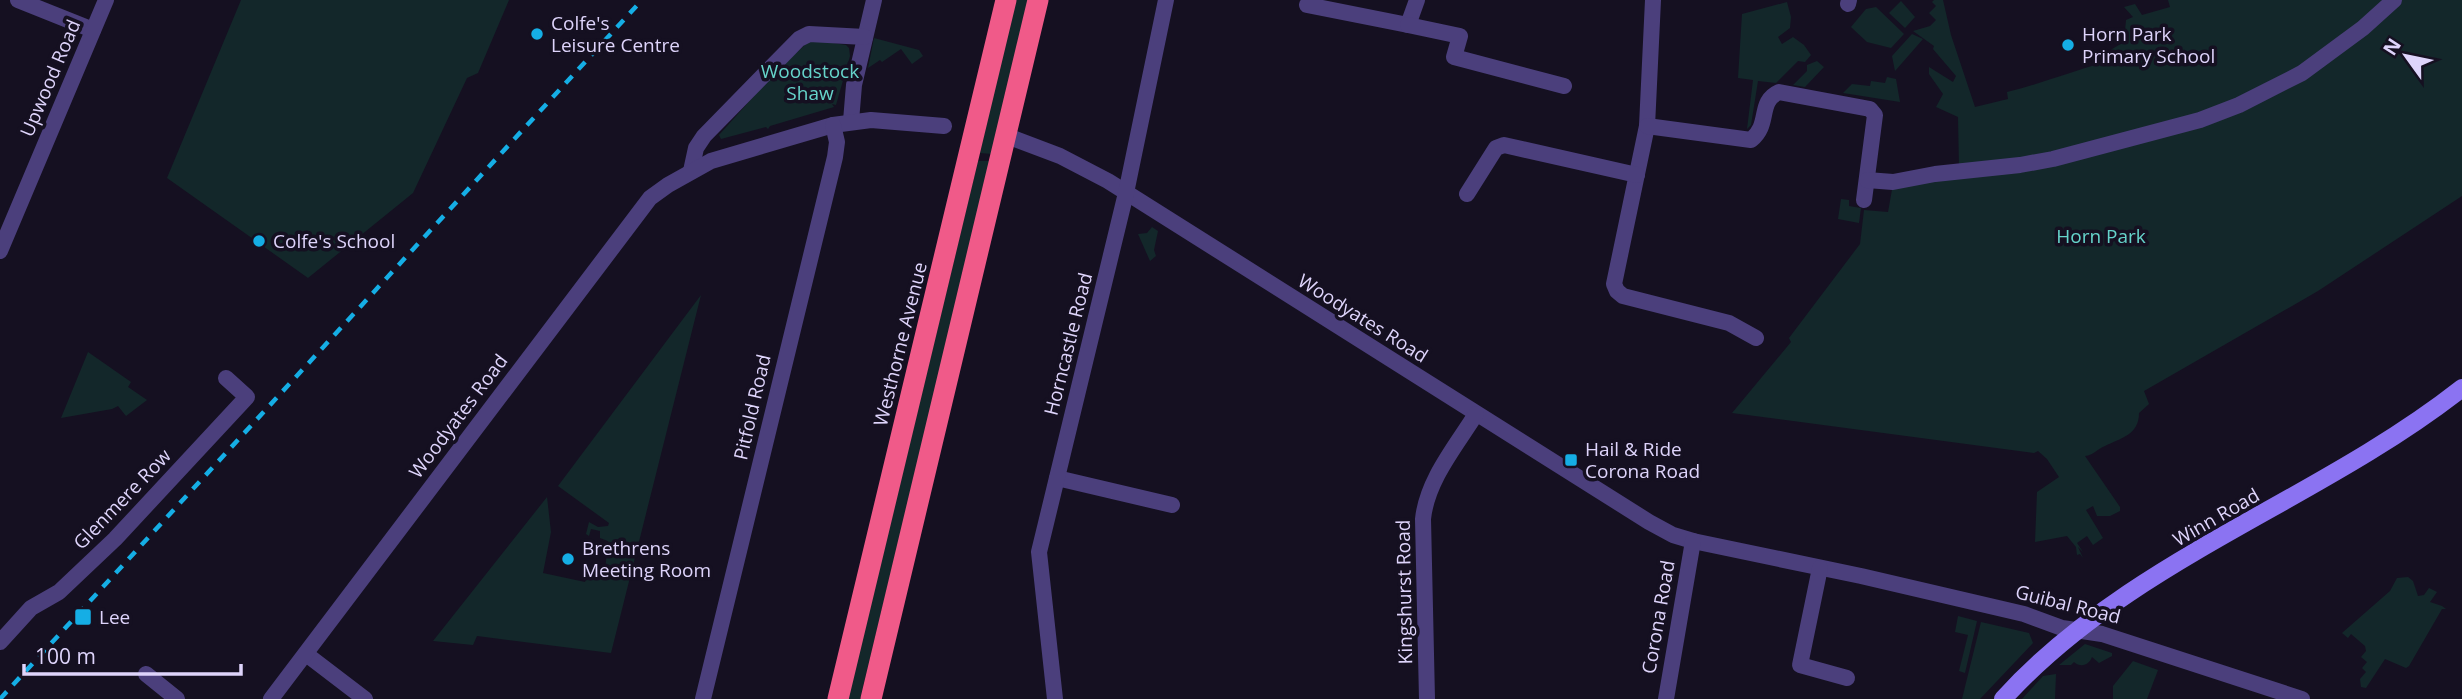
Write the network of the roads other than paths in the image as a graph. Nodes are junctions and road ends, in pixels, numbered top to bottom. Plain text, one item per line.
1 (18, 0) edge
2 (106, 0) edge
3 (874, 0) edge
4 (1006, 0) edge
5 (1038, 0) edge
6 (1166, 0) edge
7 (1417, 0) edge
8 (1653, 0) edge
9 (2394, 0) edge
10 (1307, 5) dead end
11 (1408, 25) junction
12 (93, 30) junction
13 (865, 37) junction
14 (1564, 86) dead end
15 (851, 121) junction
16 (833, 125) junction
17 (944, 126) dead end
18 (1647, 126) junction
19 (1007, 136) junction
20 (691, 171) junction
21 (1637, 175) junction
22 (1867, 180) junction
23 (1126, 192) junction
24 (1467, 194) dead end
25 (1864, 200) dead end
26 (0, 251) edge
27 (1756, 338) dead end
28 (226, 378) dead end
29 (2462, 388) edge
30 (1476, 414) junction
31 (1057, 478) junction
32 (1172, 505) dead end
33 (1693, 541) junction
34 (1820, 568) junction
35 (2079, 629) junction
36 (0, 642) edge
37 (306, 654) junction
38 (146, 674) dead end
39 (1847, 678) dead end
40 (172, 698) edge
41 (271, 699) edge
42 (365, 699) edge
43 (703, 699) edge
44 (838, 699) edge
45 (871, 699) edge
46 (1055, 699) edge
47 (1427, 699) edge
48 (1666, 699) edge
49 (2003, 699) edge
50 (2302, 699) edge

1 - 12 street
2 - 12 street, Upwood Road
3 - 13 street
4 - 44 highway, Westhorne Avenue
5 - 19 highway
6 - 23 street, Horncastle Road
7 - 11 street
8 - 18 street
9 - 22 street
10 - 11 street
11 - 14 street
12 - 26 street, Upwood Road
13 - 15 street
13 - 20 street
15 - 16 street, Woodyates Road
15 - 17 street, Woodyates Road
16 - 20 street, Woodyates Road
16 - 43 street, Pitfold Road
18 - 21 street
18 - 22 street
19 - 23 street, Woodyates Road
19 - 45 highway
20 - 37 street, Woodyates Road
21 - 24 street
21 - 27 street
22 - 25 street
23 - 30 street, Woodyates Road
23 - 31 street, Horncastle Road
28 - 36 street, Glenmere Row
29 - 35 street, Winn Road
30 - 33 street, Woodyates Road
30 - 47 street, Kingshurst Road
31 - 32 street
31 - 46 street, Horncastle Road
33 - 34 street, Guibal Road
33 - 48 street, Corona Road
34 - 35 street, Guibal Road
34 - 39 street
35 - 49 street, Winn Road
35 - 50 street, Guibal Road
37 - 41 street, Woodyates Road
37 - 42 street
38 - 40 street

